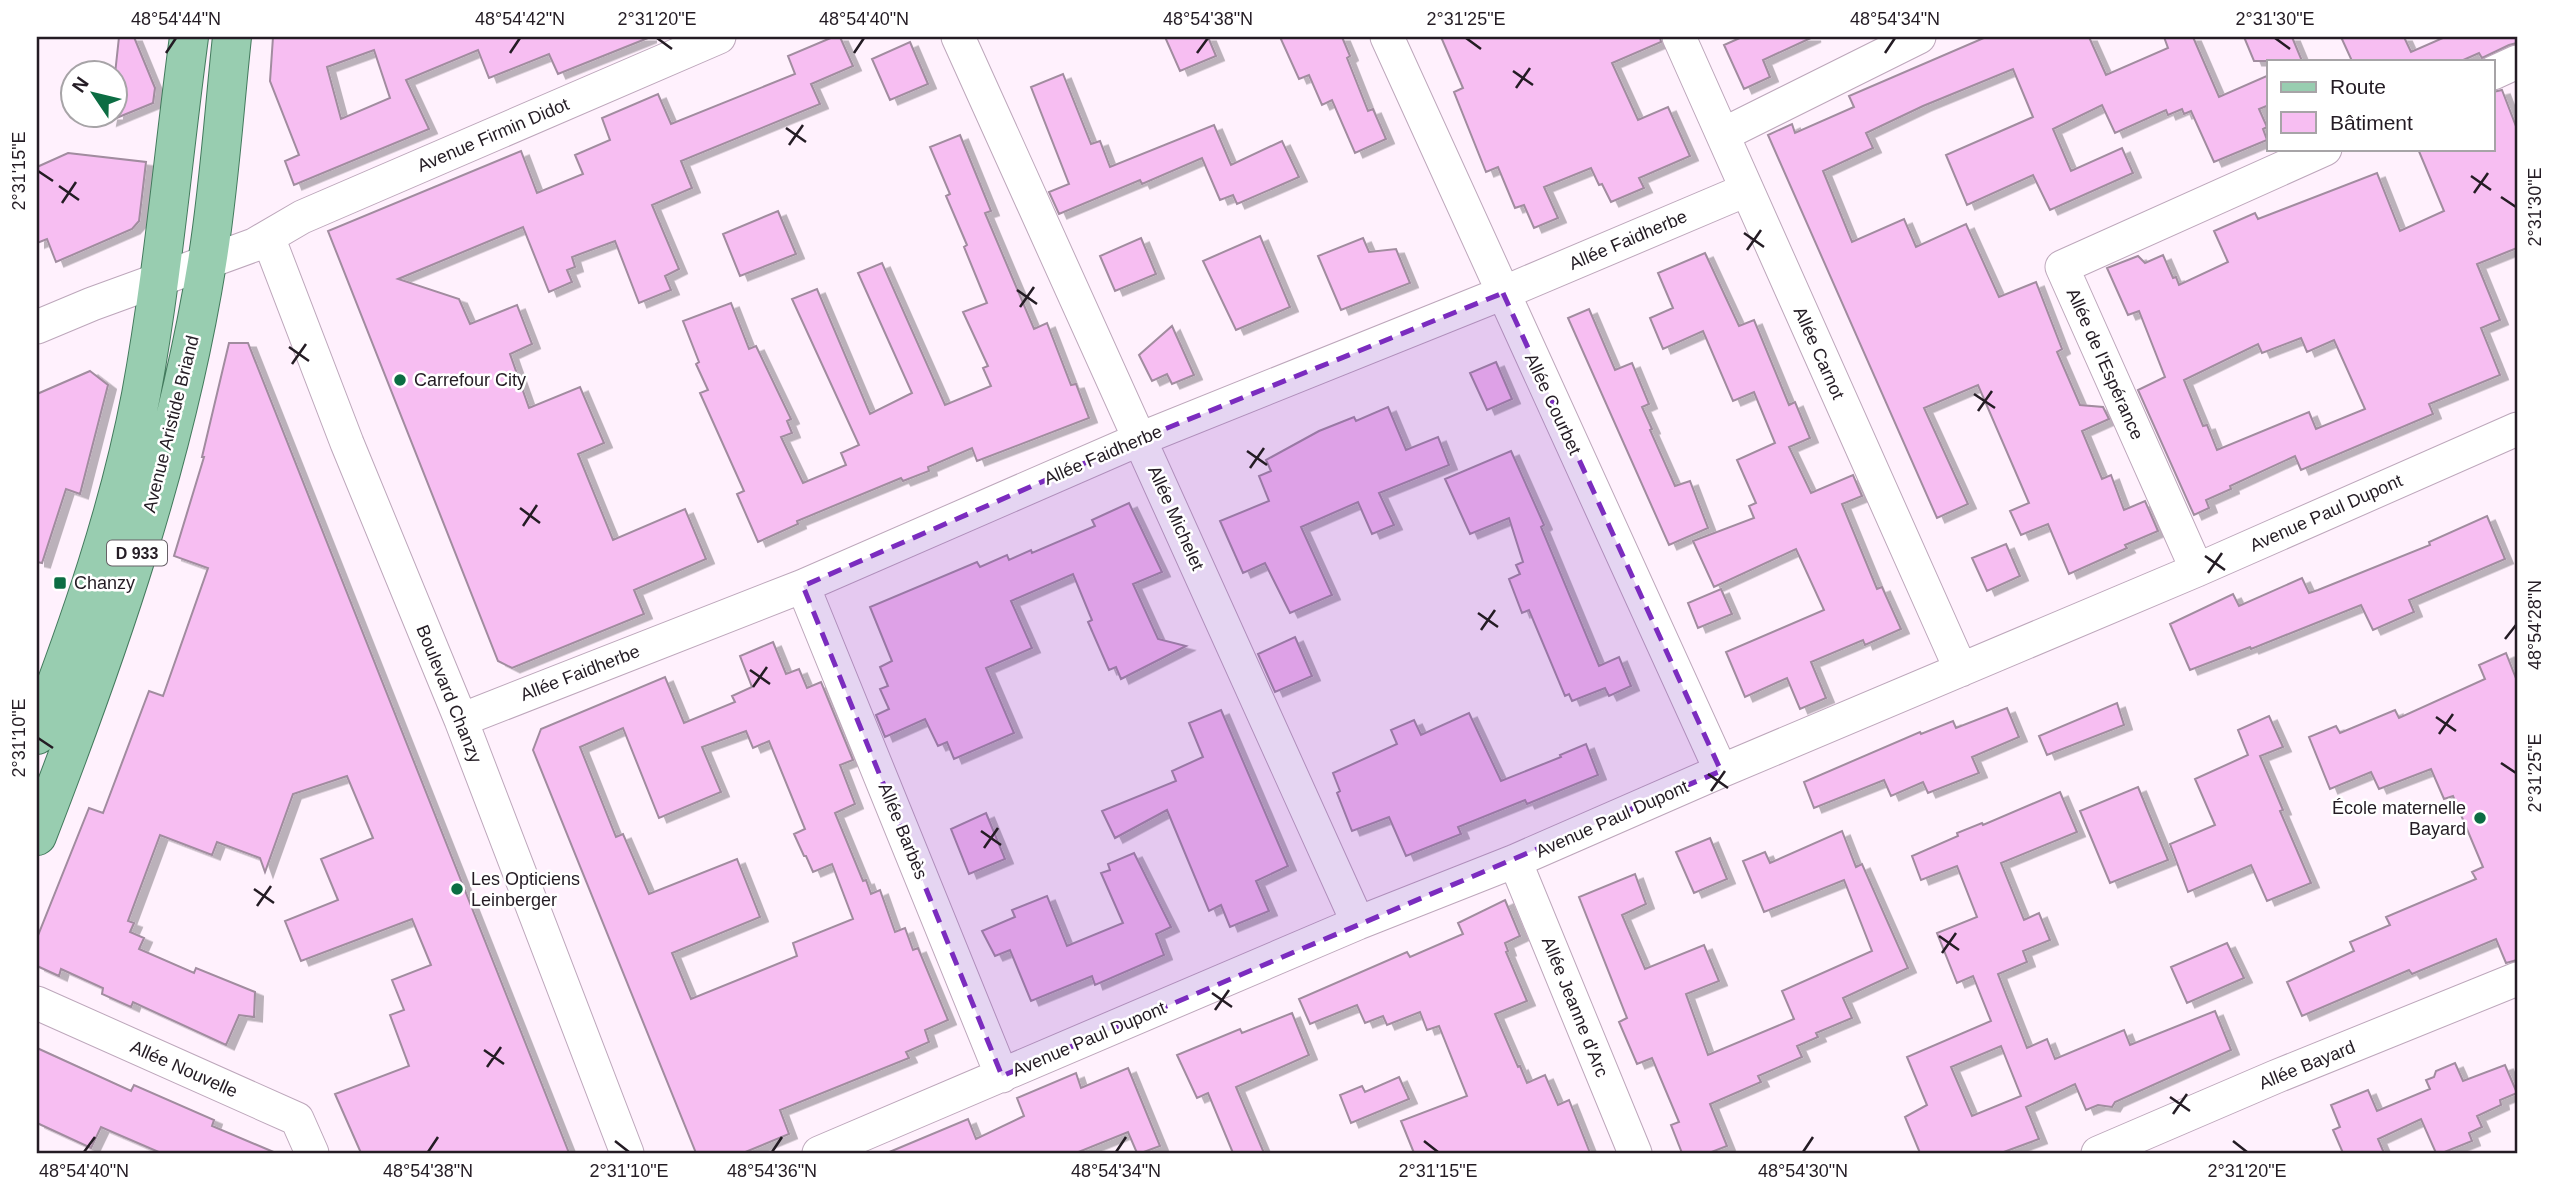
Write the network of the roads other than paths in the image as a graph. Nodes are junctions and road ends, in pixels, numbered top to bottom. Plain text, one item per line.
1 (168, 37) edge
2 (232, 37) edge
3 (719, 37) edge
4 (958, 37) edge
5 (1387, 37) edge
6 (1679, 37) edge
7 (1919, 37) edge
8 (187, 55) edge
9 (2517, 62) edge
10 (2494, 73) edge
11 (1724, 134) junction
12 (2323, 150) edge
13 (1746, 190) junction
14 (268, 237) junction
15 (208, 262) junction
16 (160, 279) junction
17 (1503, 293) junction
18 (37, 327) edge
19 (2517, 429) edge
20 (1140, 439) junction
21 (2197, 570) junction
22 (803, 586) junction
23 (1961, 670) junction
24 (461, 720) junction
25 (37, 735) edge
26 (1721, 771) junction
27 (37, 836) edge
28 (1515, 861) junction
29 (1358, 923) junction
30 (2517, 979) edge
31 (37, 1003) edge
32 (1002, 1076) junction
33 (312, 1153) edge
34 (627, 1153) edge
35 (819, 1153) edge
36 (1635, 1153) edge
37 (2098, 1153) edge

1 - 8 street
2 - 15 main road, Avenue Aristide Briand / D 933
3 - 14 street, Avenue Firmin Didot
4 - 20 street, Allée Michelet
5 - 17 street, Allée Courbet
6 - 11 street, Allée Carnot
7 - 11 street
8 - 16 main road, Avenue Aristide Briand / D 933
9 - 10 street
11 - 13 street, Allée Carnot
12 - 21 street, Allée de l'Espérance
13 - 17 street, Allée Faidherbe
13 - 23 street, Allée Carnot
14 - 15 street, Avenue Firmin Didot
14 - 24 street, Boulevard Chanzy
15 - 16 street, Avenue Firmin Didot
15 - 27 main road, Avenue Aristide Briand / D 933
16 - 18 street, Avenue Firmin Didot
16 - 25 main road, Avenue Aristide Briand / D 933
17 - 20 street, Allée Faidherbe
17 - 26 street, Allée Courbet
19 - 21 street, Avenue Paul Dupont
20 - 22 street, Allée Faidherbe
20 - 29 street, Allée Michelet
21 - 23 street, Avenue Paul Dupont
22 - 24 street, Allée Faidherbe
22 - 32 street, Allée Barbès
23 - 26 street, Avenue Paul Dupont
24 - 34 street, Boulevard Chanzy
26 - 28 street, Avenue Paul Dupont
28 - 29 street, Avenue Paul Dupont
28 - 36 street, Allée Jeanne d'Arc
29 - 32 street, Avenue Paul Dupont
30 - 37 street, Allée Bayard
31 - 33 street, Allée Nouvelle
32 - 35 street, Avenue Paul Dupont

